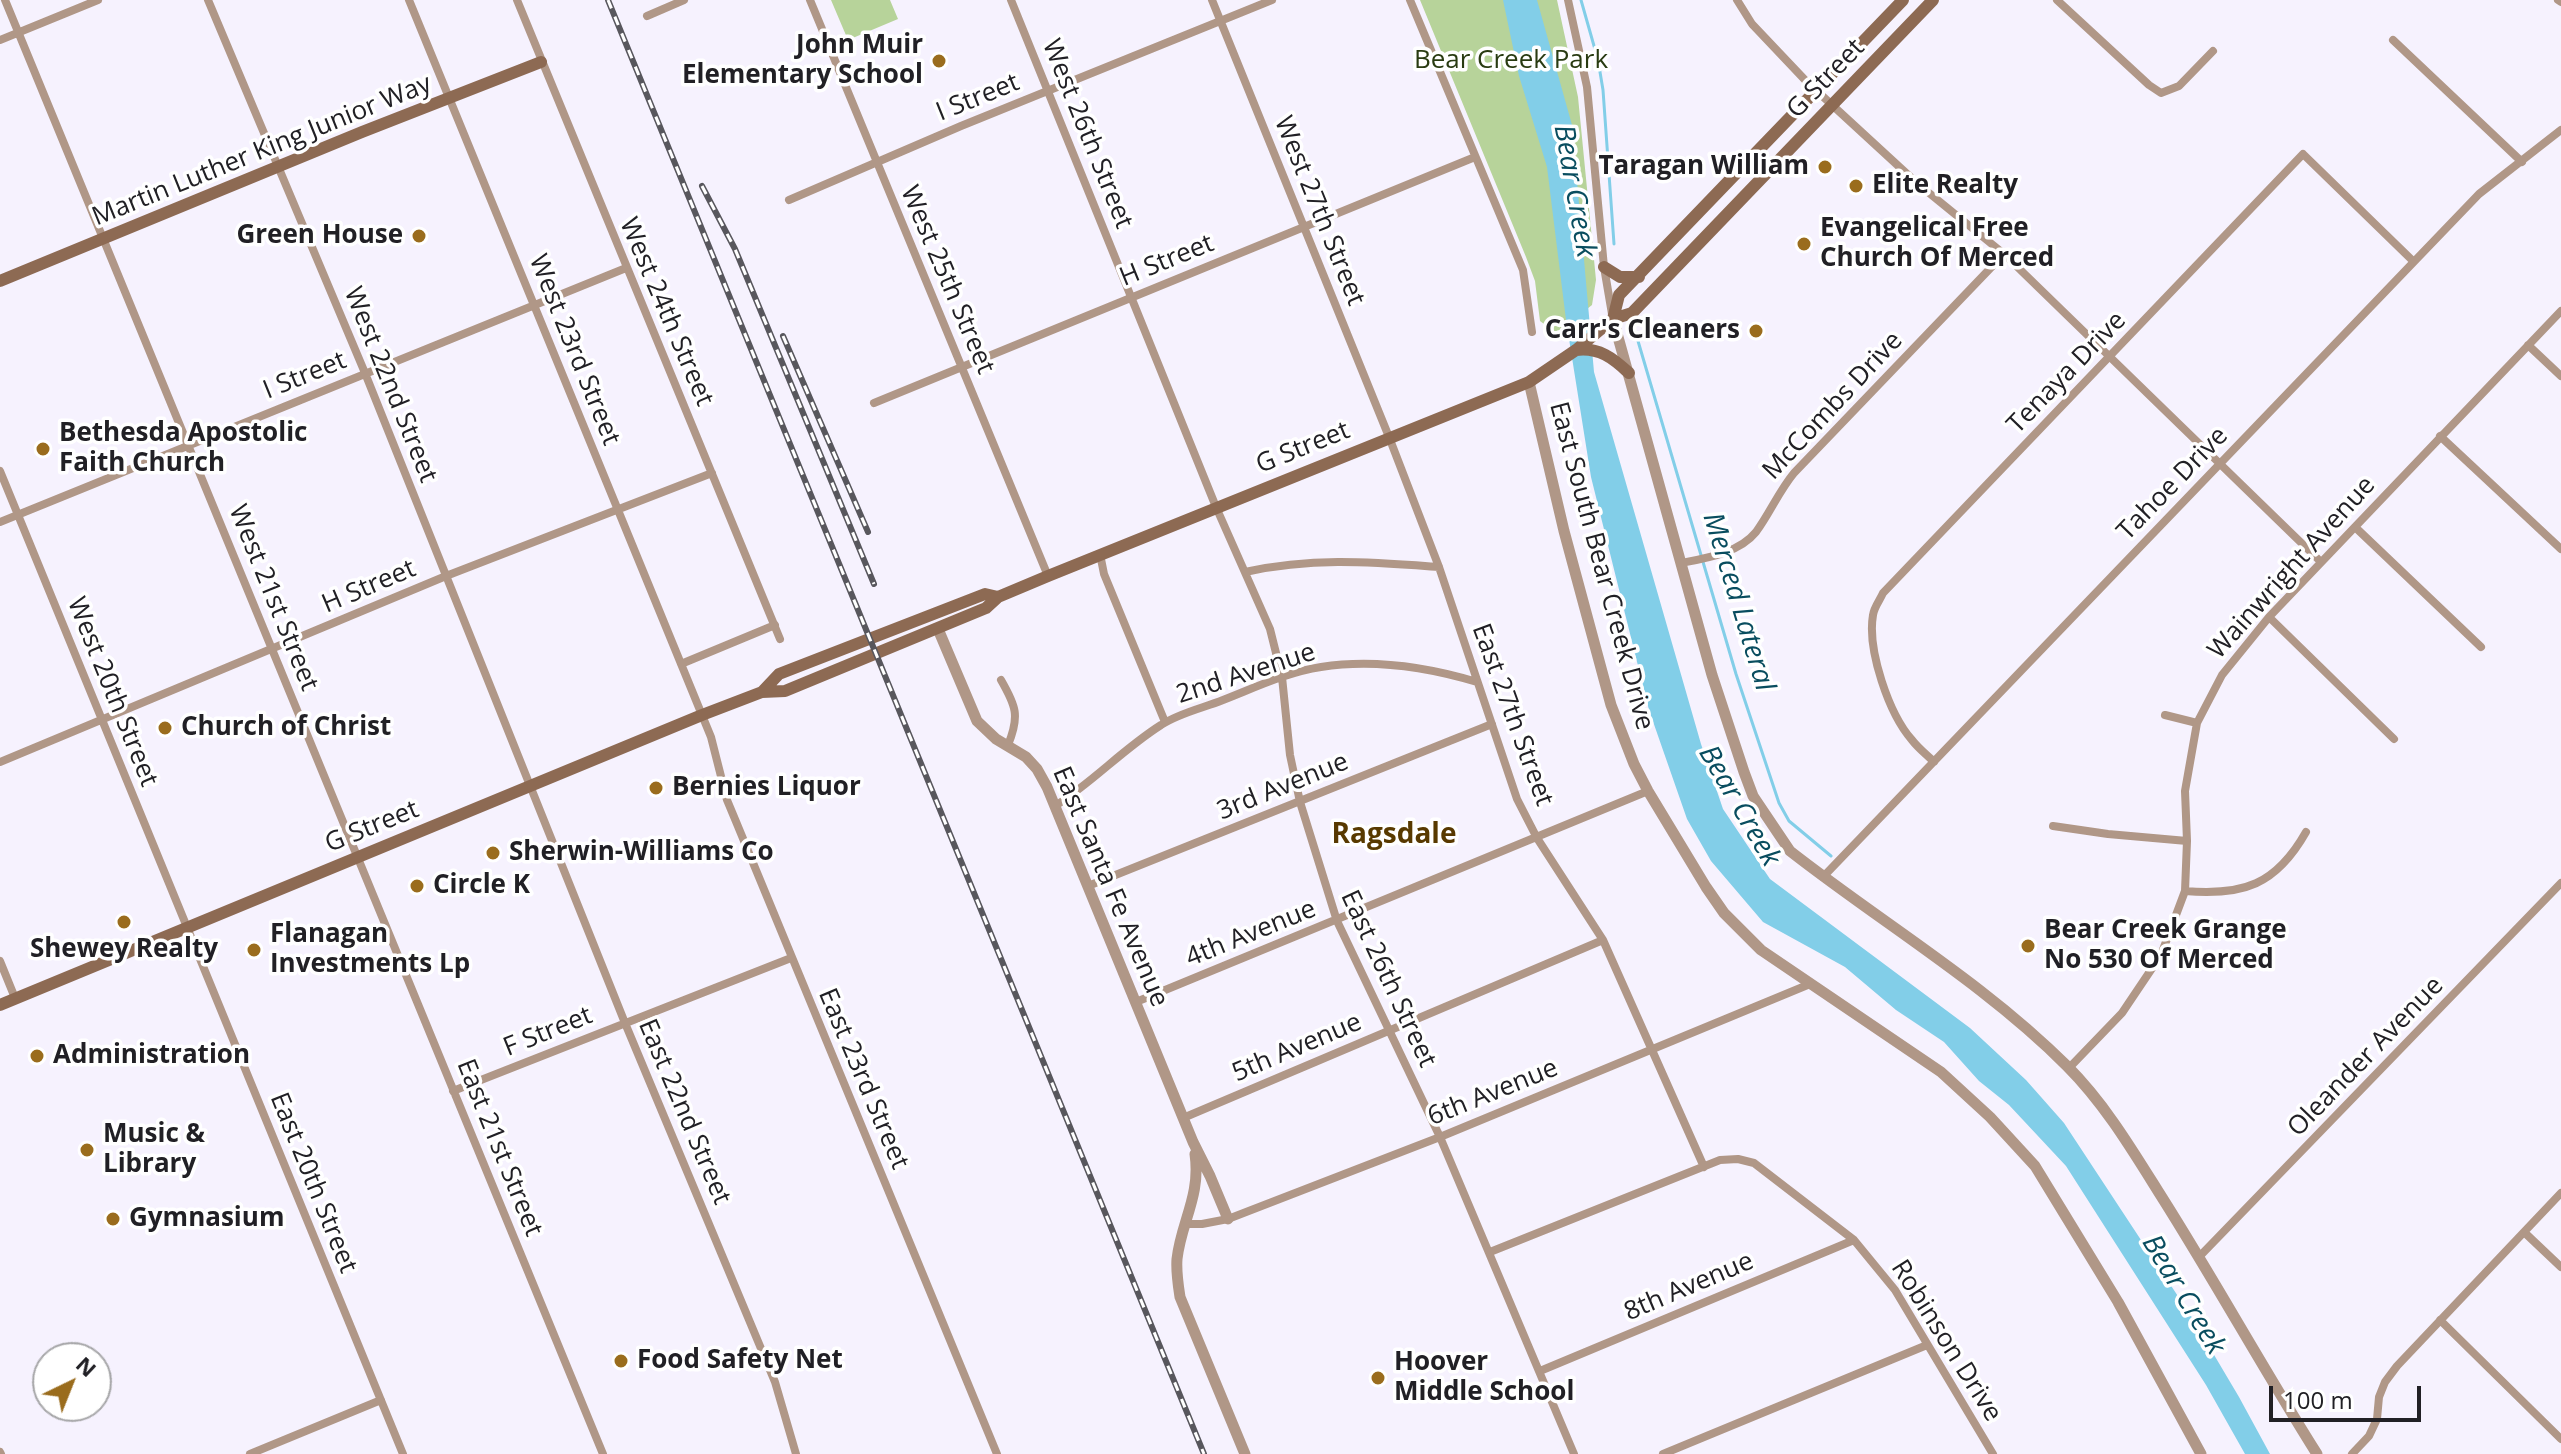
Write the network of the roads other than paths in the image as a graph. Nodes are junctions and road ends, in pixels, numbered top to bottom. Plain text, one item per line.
1 (5, 0) edge
2 (98, 0) edge
3 (208, 0) edge
4 (409, 0) edge
5 (517, 0) edge
6 (684, 0) edge
7 (810, 0) edge
8 (1011, 0) edge
9 (1212, 0) edge
10 (1272, 0) edge
11 (1410, 0) edge
12 (1568, 0) edge
13 (1737, 0) edge
14 (1903, 0) edge
15 (1933, 0) edge
16 (2057, 0) edge
17 (647, 16) dead end
18 (1221, 21) junction
19 (18, 33) junction
20 (0, 40) edge
21 (2393, 40) dead end
22 (2213, 51) dead end
23 (541, 62) junction
24 (1048, 91) junction
25 (1817, 91) junction
26 (449, 99) junction
27 (1832, 105) junction
28 (2561, 130) edge
29 (1475, 157) junction
30 (876, 162) junction
31 (2522, 162) junction
32 (277, 167) junction
33 (789, 200) dead end
34 (1305, 227) junction
35 (105, 238) junction
36 (2004, 254) junction
37 (2413, 261) junction
38 (1604, 267) junction
39 (626, 268) junction
40 (1639, 277) junction
41 (0, 281) edge
42 (1132, 297) junction
43 (534, 306) junction
44 (2561, 311) edge
45 (1613, 319) junction
46 (1532, 332) dead end
47 (2528, 345) junction
48 (1576, 350) junction
49 (2110, 357) junction
50 (962, 368) junction
51 (365, 373) junction
52 (1629, 373) junction
53 (2561, 376) edge
54 (1529, 382) junction
55 (874, 403) dead end
56 (2440, 436) junction
57 (1389, 437) junction
58 (190, 444) junction
59 (2221, 463) junction
60 (0, 471) edge
61 (712, 473) junction
62 (1216, 507) junction
63 (617, 509) junction
64 (18, 515) junction
65 (0, 522) edge
66 (2355, 527) junction
67 (2561, 549) edge
68 (1100, 554) junction
69 (1687, 562) junction
70 (2321, 562) junction
71 (1439, 567) junction
72 (1245, 572) junction
73 (446, 576) junction
74 (1048, 576) junction
75 (998, 597) junction
76 (2269, 617) junction
77 (775, 625) junction
78 (938, 629) junction
79 (780, 639) dead end
80 (2481, 647) dead end
81 (272, 650) junction
82 (681, 664) junction
83 (1282, 677) junction
84 (1001, 680) dead end
85 (1477, 682) junction
86 (762, 692) junction
87 (702, 715) junction
88 (2165, 715) dead end
89 (103, 721) junction
90 (1165, 722) junction
91 (2197, 723) junction
92 (1492, 724) junction
93 (2394, 739) dead end
94 (1008, 745) junction
95 (0, 762) edge
96 (1934, 762) junction
97 (530, 786) junction
98 (1648, 791) junction
99 (1300, 802) junction
100 (1055, 806) junction
101 (2053, 826) dead end
102 (2306, 832) dead end
103 (1537, 838) junction
104 (2187, 841) junction
105 (358, 857) junction
106 (1823, 877) junction
107 (2561, 883) edge
108 (1088, 886) junction
109 (2185, 891) junction
110 (1337, 921) junction
111 (187, 927) junction
112 (1603, 940) junction
113 (791, 958) junction
114 (0, 961) edge
115 (1810, 984) junction
116 (15, 998) junction
117 (1136, 1002) junction
118 (0, 1005) edge
119 (625, 1023) junction
120 (1389, 1031) junction
121 (1653, 1049) junction
122 (2069, 1068) junction
123 (453, 1091) junction
124 (1183, 1118) junction
125 (1440, 1137) junction
126 (1193, 1142) junction
127 (1704, 1167) junction
128 (2561, 1193) edge
129 (1228, 1219) junction
130 (1187, 1224) junction
131 (2524, 1232) junction
132 (1854, 1240) junction
133 (1490, 1252) junction
134 (2199, 1257) junction
135 (2561, 1267) edge
136 (2440, 1320) junction
137 (1927, 1345) junction
138 (1540, 1371) junction
139 (381, 1400) junction
140 (2561, 1439) edge
141 (253, 1454) edge
142 (403, 1454) edge
143 (603, 1454) edge
144 (796, 1454) edge
145 (997, 1454) edge
146 (1245, 1454) edge
147 (1574, 1454) edge
148 (1663, 1454) edge
149 (1993, 1454) edge
150 (2201, 1454) edge
151 (2317, 1454) edge
152 (2352, 1454) edge

1 - 19 street, West 21st Street
2 - 19 street
3 - 32 street, West 22nd Street
4 - 26 street, West 23rd Street
5 - 23 street, West 24th Street
6 - 17 street
7 - 30 street, West 25th Street
8 - 24 street, West 26th Street
9 - 18 street, West 27th Street
10 - 18 street, I Street
11 - 29 street
12 - 38 street
13 - 25 street
14 - 25 main road, G Street
15 - 27 main road, G Street
16 - 22 street
18 - 24 street, I Street
18 - 34 street, West 27th Street
19 - 20 street
19 - 35 street, West 21st Street
21 - 31 street
23 - 26 main road, Martin Luther King Junior Way
23 - 39 street, West 24th Street
24 - 30 street, I Street
24 - 42 street, West 26th Street
25 - 27 street
25 - 40 main road, G Street
26 - 32 main road, Martin Luther King Junior Way
26 - 43 street, West 23rd Street
27 - 36 street
27 - 45 main road, G Street
28 - 31 street, Tahoe Drive
29 - 34 street, H Street
29 - 46 street
30 - 33 street, I Street
30 - 50 street, West 25th Street
31 - 37 street, Tahoe Drive
32 - 35 main road, Martin Luther King Junior Way
32 - 51 street, West 22nd Street
34 - 42 street, H Street
34 - 57 street, West 27th Street
35 - 41 main road, Martin Luther King Junior Way
35 - 58 street, West 21st Street
36 - 49 street
36 - 69 street, McCombs Drive
37 - 49 street, Tenaya Drive
37 - 59 street, Tahoe Drive
38 - 40 main road
38 - 45 street
39 - 43 street, I Street
39 - 61 street, West 24th Street
40 - 45 main road, G Street
42 - 50 street, H Street
42 - 62 street, West 26th Street
43 - 51 street, I Street
43 - 63 street, West 23rd Street
44 - 47 street, Wainwright Avenue
45 - 48 main road, G Street
45 - 52 street
47 - 53 street
47 - 56 street, Wainwright Avenue
48 - 52 main road
48 - 54 main road, G Street
49 - 59 street
49 - 96 street, Tenaya Drive
50 - 55 street, H Street
50 - 74 street, West 25th Street
51 - 58 street, I Street
51 - 73 street, West 22nd Street
52 - 69 street
54 - 57 main road, G Street
54 - 98 street, East South Bear Creek Drive
56 - 66 street, Wainwright Avenue
56 - 67 street
57 - 62 main road, G Street
57 - 71 street, East 27th Street
58 - 64 street, I Street
58 - 81 street, West 21st Street
59 - 70 street
59 - 96 street, Tahoe Drive
60 - 64 street, West 20th Street
61 - 63 street, H Street
61 - 77 street, West 24th Street
62 - 68 main road, G Street
62 - 72 street, East 26th Street
63 - 73 street, H Street
63 - 82 street, West 23rd Street
64 - 65 street, I Street
64 - 89 street, West 20th Street
66 - 70 street, Wainwright Avenue
66 - 80 street
68 - 74 main road, G Street
68 - 90 street
69 - 106 street
70 - 76 street, Wainwright Avenue
71 - 72 street
71 - 85 street, East 27th Street
72 - 83 street, East 26th Street
73 - 81 street, H Street
73 - 97 street, West 22nd Street
74 - 75 main road, G Street
75 - 78 main road, G Street
75 - 86 main road, G Street
76 - 91 street, Wainwright Avenue
76 - 93 street
77 - 79 street, West 24th Street
77 - 82 street
78 - 86 main road, G Street
78 - 94 street, East Santa Fe Avenue
81 - 89 street, H Street
81 - 105 street, West 21st Street
82 - 87 street, West 23rd Street
83 - 85 street, 2nd Avenue
83 - 90 street, 2nd Avenue
83 - 99 street, East 26th Street
84 - 94 street
85 - 92 street, East 27th Street
86 - 87 main road, G Street
87 - 97 main road, G Street
87 - 113 street, East 23rd Street
88 - 91 street
89 - 95 street, H Street
89 - 111 street, West 20th Street
90 - 100 street, 2nd Avenue
91 - 104 street, Wainwright Avenue
92 - 99 street, 3rd Avenue
92 - 103 street, East 27th Street
94 - 100 street, East Santa Fe Avenue
96 - 106 street, Tahoe Drive
97 - 105 main road, G Street
97 - 119 street, East 22nd Street
98 - 103 street, 4th Avenue
98 - 115 street, East South Bear Creek Drive
99 - 108 street, 3rd Avenue
99 - 110 street, East 26th Street
100 - 108 street, East Santa Fe Avenue
101 - 104 street
102 - 109 street
103 - 110 street, 4th Avenue
103 - 112 street, East 27th Street
104 - 109 street, Wainwright Avenue
105 - 111 main road, G Street
105 - 123 street, East 21st Street
106 - 122 street
107 - 134 street, Oleander Avenue
108 - 117 street, East Santa Fe Avenue
109 - 122 street, Wainwright Avenue
110 - 117 street, 4th Avenue
110 - 120 street, East 26th Street
111 - 116 main road, G Street
111 - 139 street, East 20th Street
112 - 120 street, 5th Avenue
112 - 121 street, East 27th Street
113 - 119 street, F Street
113 - 145 street, East 23rd Street
114 - 116 street
115 - 121 street, 6th Avenue
115 - 150 street, East South Bear Creek Drive
116 - 118 main road, G Street
117 - 124 street, East Santa Fe Avenue
119 - 123 street, F Street
119 - 144 street, East 22nd Street
120 - 124 street, 5th Avenue
120 - 125 street, East 26th Street
121 - 125 street, 6th Avenue
121 - 127 street, East 27th Street
122 - 134 street
123 - 143 street, East 21st Street
124 - 126 street, East Santa Fe Avenue
125 - 129 street, 6th Avenue
125 - 133 street, East 26th Street
126 - 129 street, East Santa Fe Avenue
126 - 130 street, East Santa Fe Avenue
127 - 132 street, Robinson Drive
127 - 133 street, Robinson Drive
128 - 131 street
129 - 130 street, 6th Avenue
130 - 146 street, East Santa Fe Avenue
131 - 135 street
131 - 136 street
132 - 137 street, Robinson Drive
132 - 138 street, 8th Avenue
133 - 138 street, East 26th Street
134 - 151 street
136 - 140 street
136 - 152 street
137 - 148 street
137 - 149 street, Robinson Drive
138 - 147 street, East 26th Street
139 - 141 street
139 - 142 street, East 20th Street

